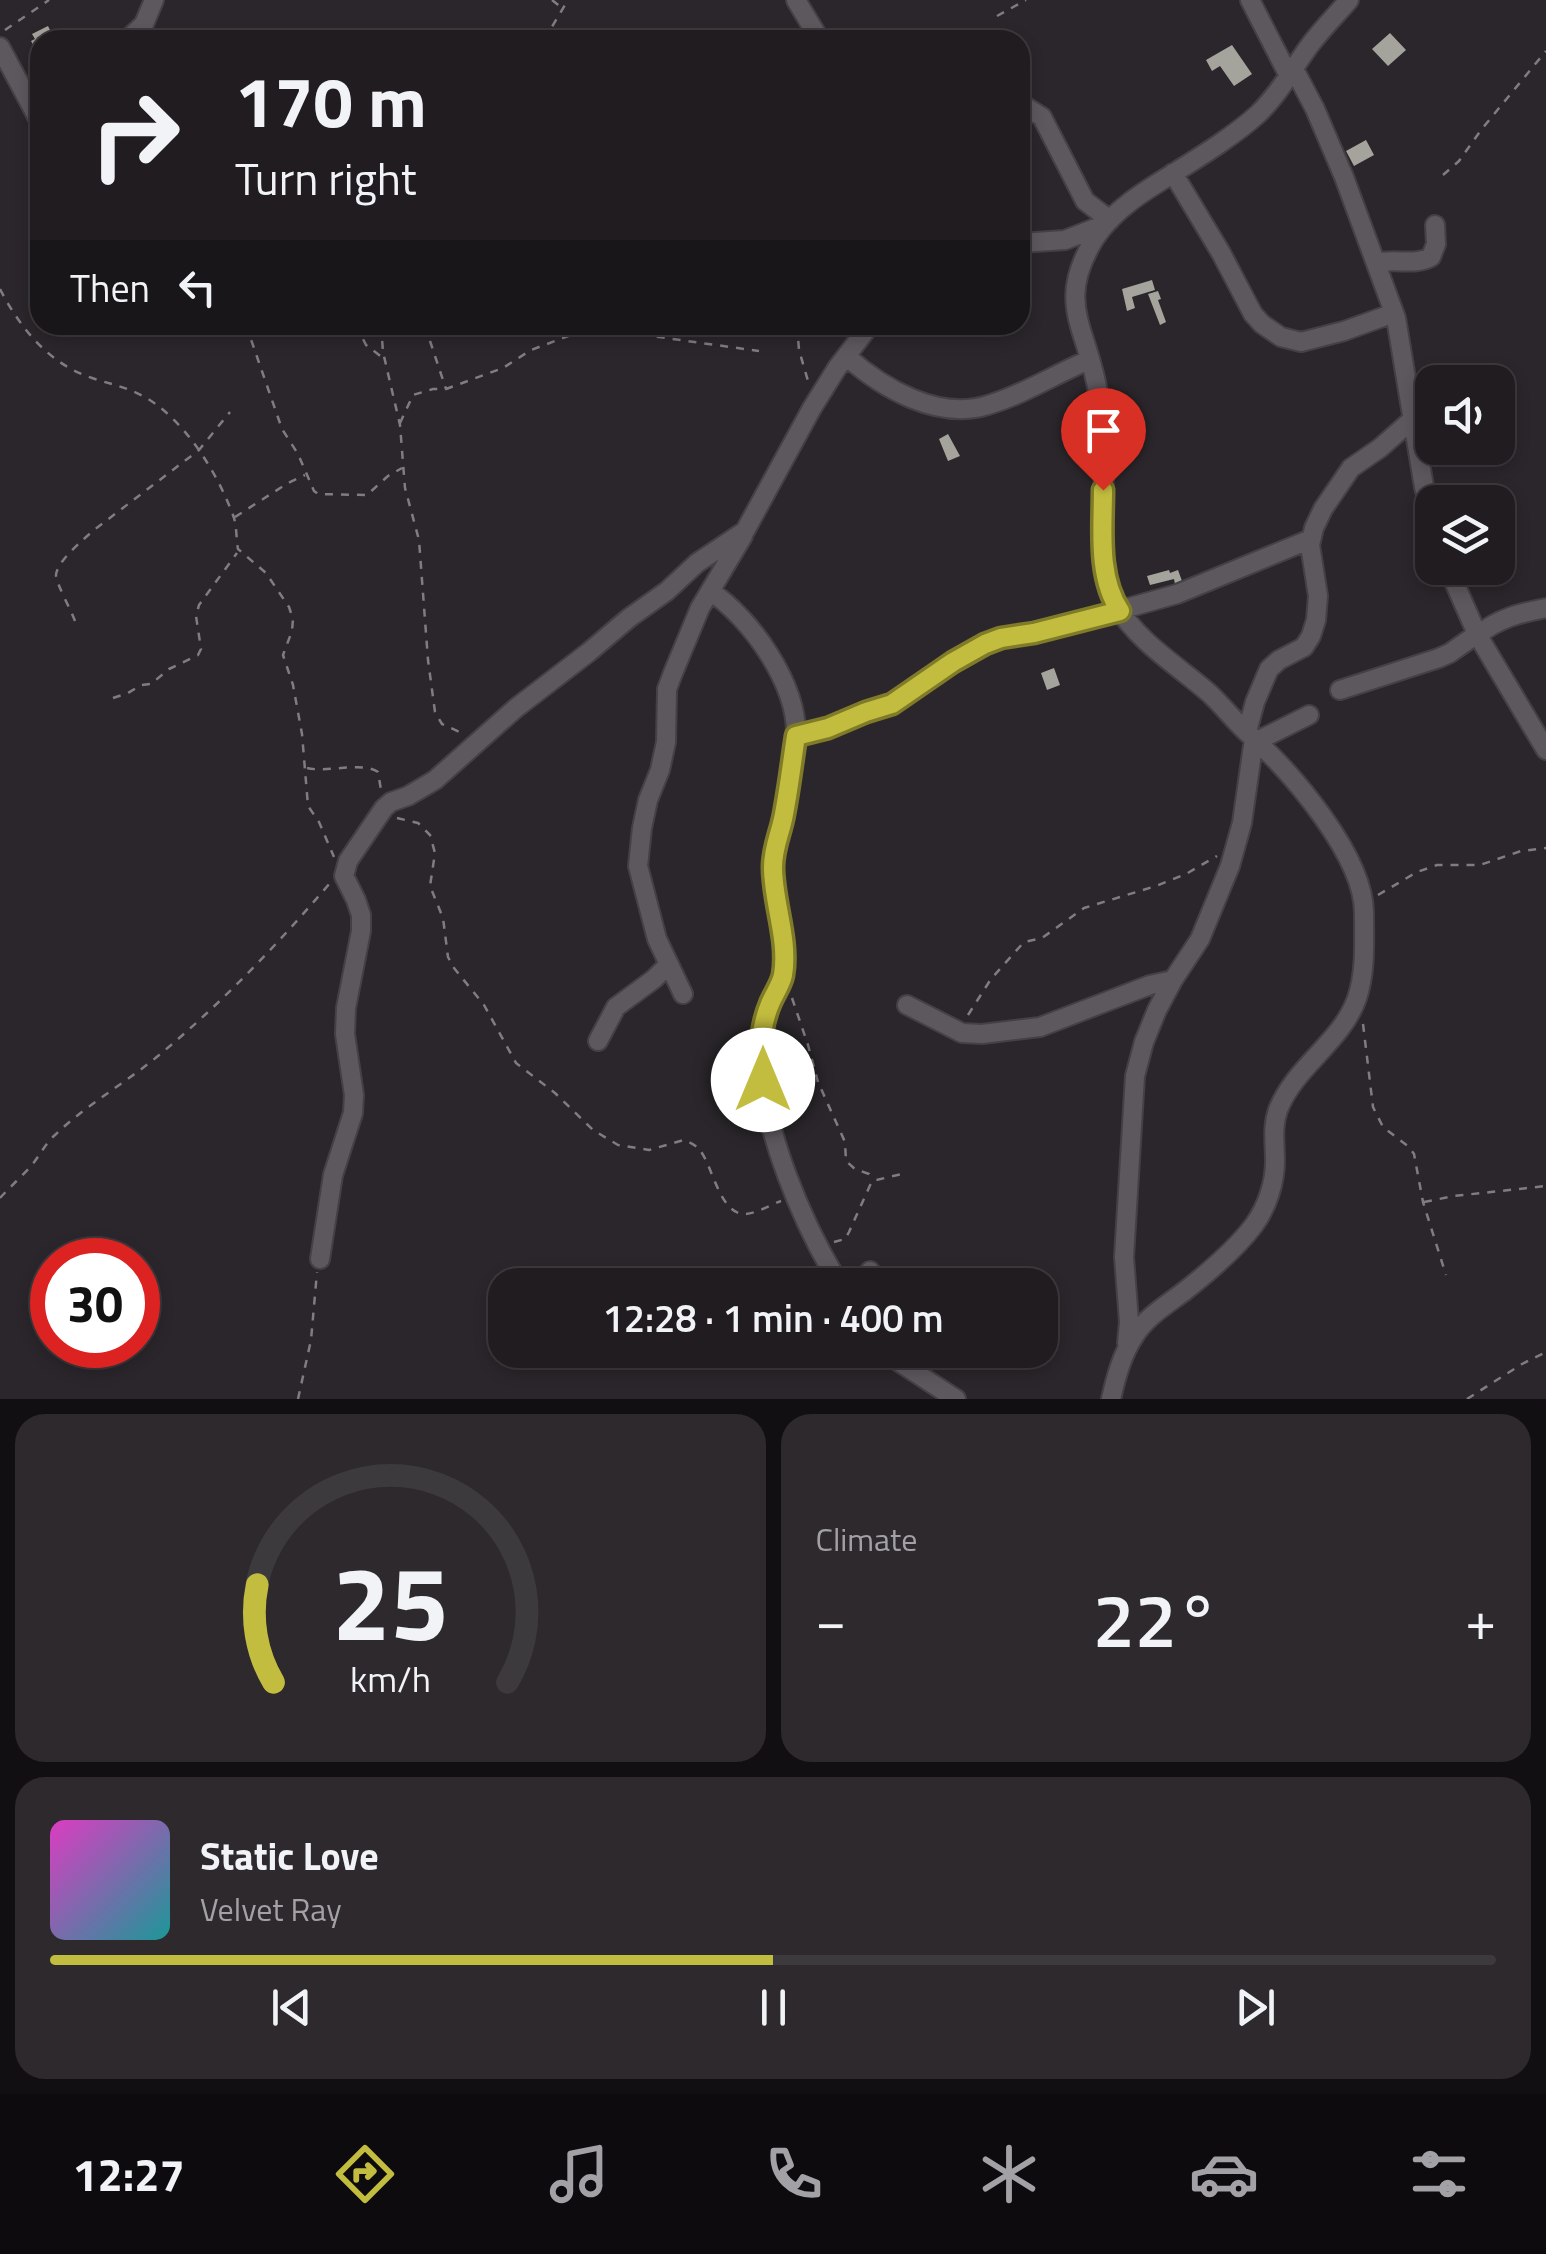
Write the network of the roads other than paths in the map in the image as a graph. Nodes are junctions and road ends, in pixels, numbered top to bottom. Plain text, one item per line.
1 (154, 0) edge
2 (1250, 0) edge
3 (1350, 0) edge
4 (803, 3) edge
5 (138, 30) edge
6 (815, 30) edge
7 (0, 47) edge
8 (1291, 73) junction
9 (30, 103) edge
10 (1030, 109) edge
11 (1173, 173) junction
12 (1108, 222) junction
13 (1435, 225) dead end
14 (1030, 242) edge
15 (1376, 263) junction
16 (1394, 312) junction
17 (862, 335) edge
18 (846, 356) junction
19 (1088, 360) junction
20 (1414, 418) junction
21 (1424, 485) edge
22 (745, 531) junction
23 (1311, 539) junction
24 (1456, 585) edge
25 (710, 592) junction
26 (1546, 608) edge
27 (1120, 611) junction
28 (1478, 635) junction
29 (1340, 690) dead end
30 (1308, 716) dead end
31 (796, 736) junction
32 (1253, 737) junction
33 (1546, 750) edge
34 (669, 964) junction
35 (1172, 980) junction
36 (682, 994) dead end
37 (908, 1005) dead end
38 (598, 1041) dead end
39 (320, 1259) road end
40 (831, 1268) edge
41 (1126, 1350) junction
42 (908, 1368) edge
43 (956, 1399) edge
44 (1112, 1399) edge

1 - 5 street
2 - 8 street
3 - 8 street
4 - 6 street
7 - 9 street
8 - 11 street
8 - 15 street
10 - 12 street
11 - 12 street
11 - 16 street
12 - 14 street
12 - 19 street
13 - 15 street
15 - 16 street
16 - 20 street
17 - 18 street
18 - 19 street
18 - 22 street
19 - 27 street
20 - 21 street
20 - 23 street
22 - 25 street
22 - 39 street
23 - 27 street
23 - 32 street
24 - 28 street
25 - 31 street
25 - 34 street
26 - 28 street
27 - 31 street
27 - 32 street
28 - 29 street
28 - 33 street
30 - 32 street
31 - 40 street
32 - 35 street
32 - 41 street
34 - 36 street
34 - 38 street
35 - 37 street
35 - 41 street
41 - 44 street
42 - 43 street

